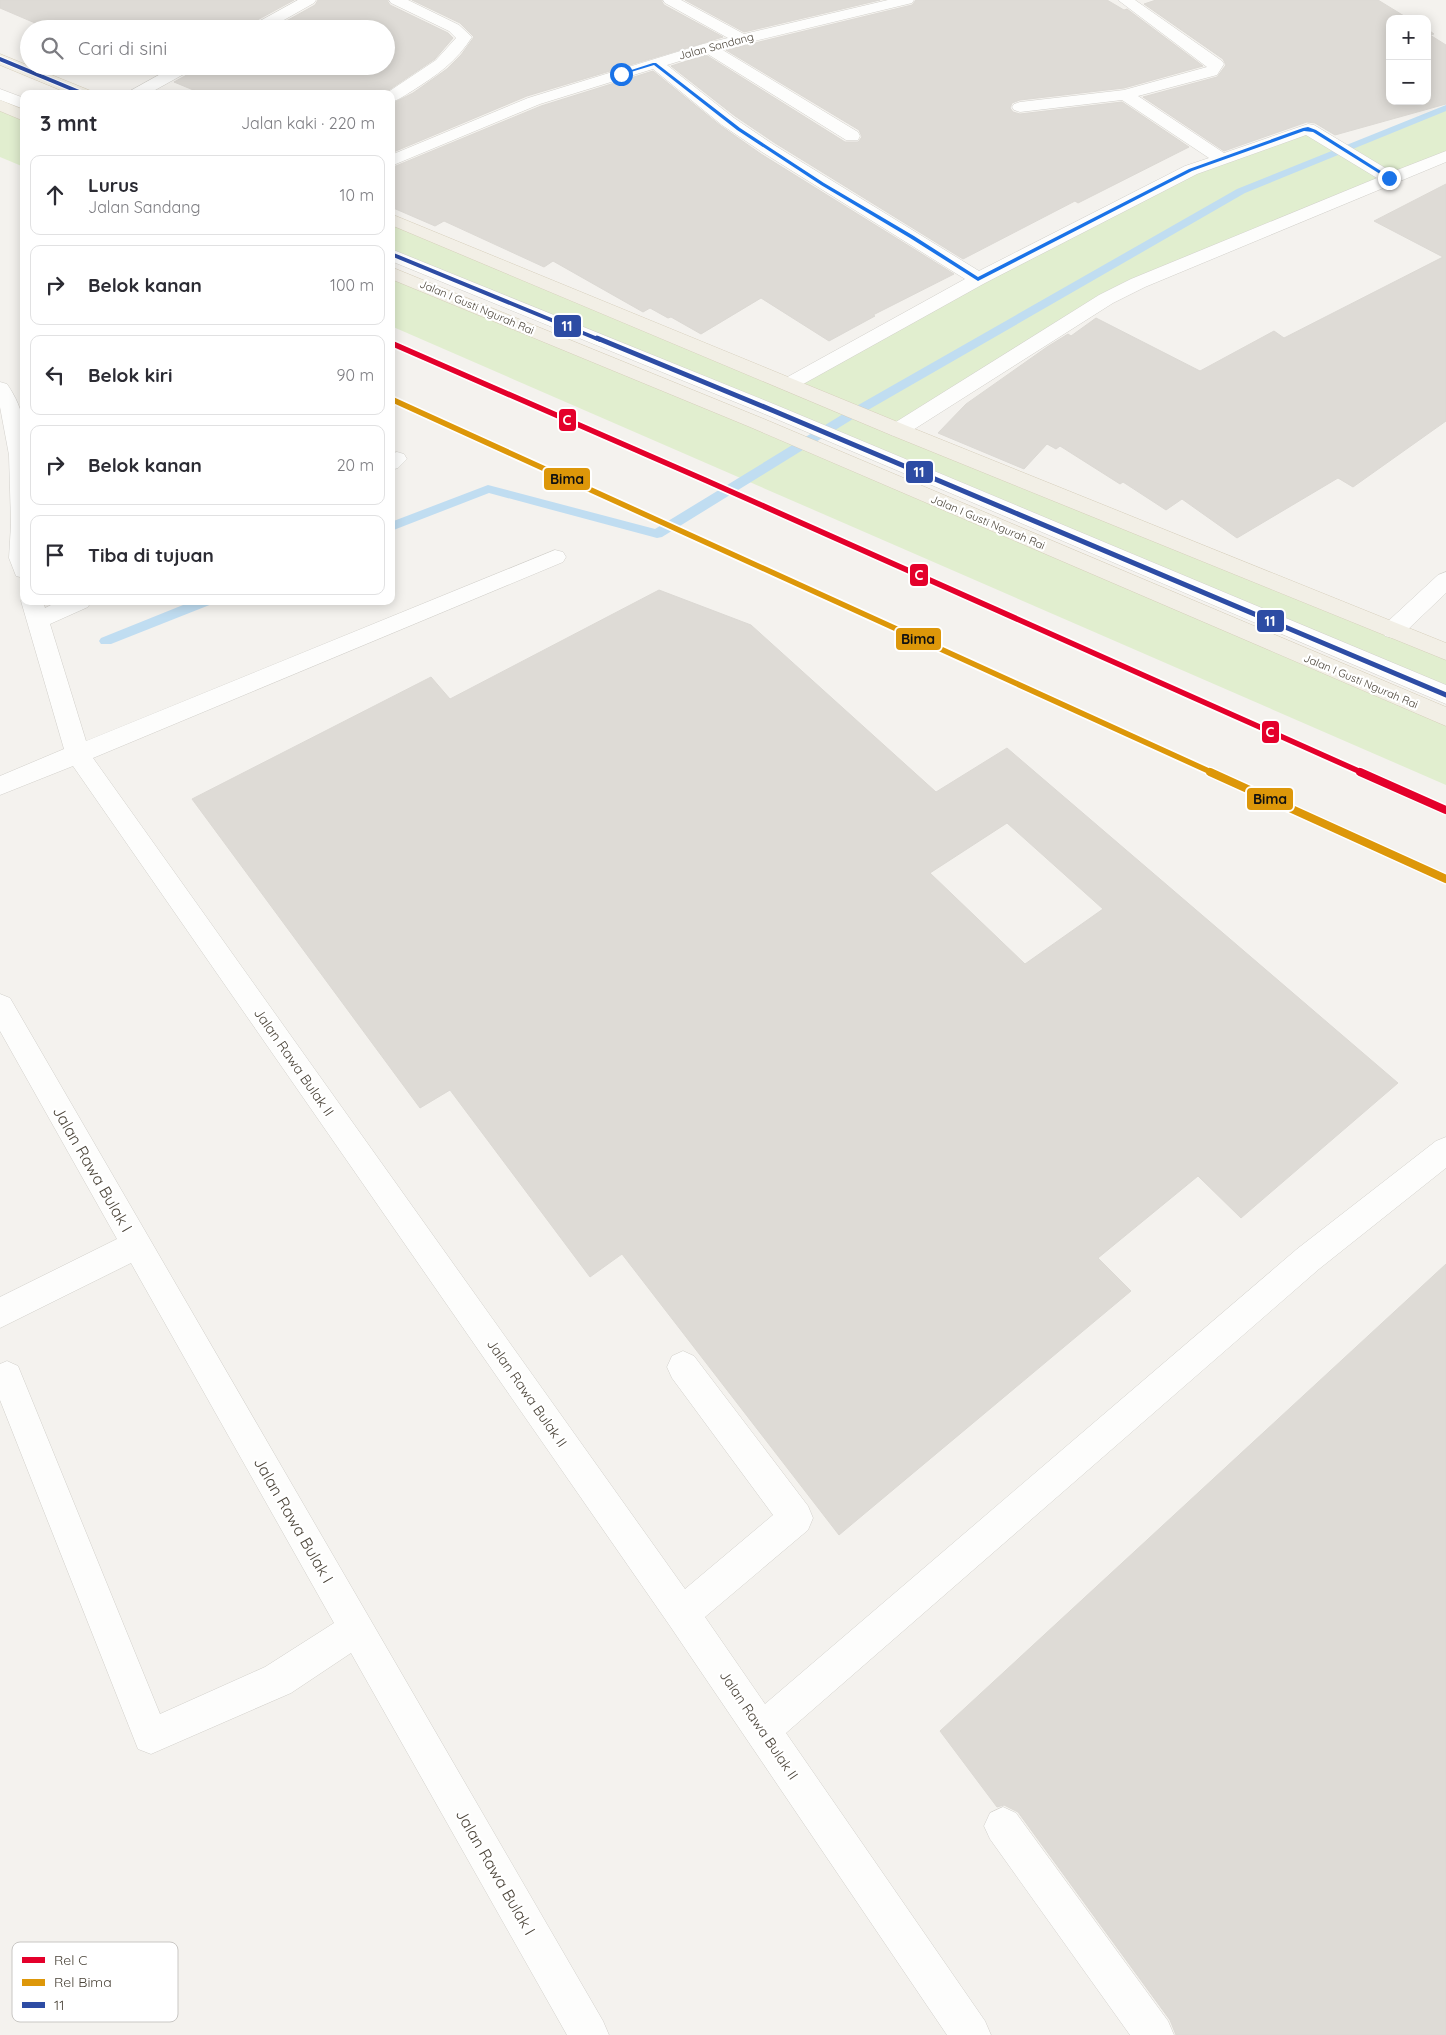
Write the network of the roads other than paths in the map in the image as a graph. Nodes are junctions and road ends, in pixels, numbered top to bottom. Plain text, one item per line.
1 (309, 0) edge
2 (396, 0) edge
3 (670, 0) edge
4 (906, 0) edge
5 (1125, 0) edge
6 (272, 20) edge
7 (742, 38) junction
8 (708, 47) junction
9 (0, 59) edge
10 (654, 64) junction
11 (20, 67) edge
12 (39, 75) edge
13 (171, 75) edge
14 (76, 90) edge
15 (143, 90) edge
16 (0, 94) edge
17 (395, 94) edge
18 (1125, 95) junction
19 (20, 102) edge
20 (0, 105) edge
21 (1020, 107) dead end
22 (20, 114) edge
23 (852, 136) dead end
24 (1446, 156) edge
25 (1221, 158) junction
26 (395, 159) edge
27 (1386, 176) junction
28 (395, 220) edge
29 (395, 256) edge
30 (395, 274) edge
31 (978, 279) junction
32 (789, 384) junction
33 (0, 388) edge
34 (898, 430) junction
35 (20, 478) edge
36 (20, 535) edge
37 (556, 557) dead end
38 (15, 564) edge
39 (1446, 580) edge
40 (60, 605) edge
41 (35, 610) edge
42 (1393, 630) junction
43 (1446, 652) edge
44 (1446, 695) edge
45 (1446, 717) edge
46 (78, 755) junction
47 (0, 786) edge
48 (0, 1006) edge
49 (1446, 1150) edge
50 (136, 1245) junction
51 (0, 1313) edge
52 (683, 1367) dead end
53 (7, 1377) dead end
54 (682, 1614) junction
55 (357, 1629) junction
56 (762, 1730) junction
57 (1003, 1826) dead end
58 (589, 2035) edge
59 (971, 2035) edge
60 (1154, 2035) edge

1 - 6 street
2 - 17 street
3 - 7 street
4 - 7 street, Jalan Sandang
5 - 18 street
7 - 8 street, Jalan Sandang
8 - 10 street, Jalan Sandang
8 - 23 street
9 - 11 main road
10 - 26 street, Jalan Sandang
10 - 31 street
12 - 14 main road
13 - 15 street
16 - 19 street
18 - 21 street
18 - 25 street
20 - 22 main road
24 - 27 street
25 - 27 street
25 - 31 street
27 - 34 street
28 - 32 main road
29 - 44 street
30 - 45 main road, Jalan I Gusti Ngurah Rai
31 - 32 street
32 - 34 main road
33 - 35 street
34 - 42 main road
36 - 38 street
37 - 46 street
39 - 42 street
40 - 41 street
41 - 46 street, Jalan Rawa Bulak II
42 - 43 main road
46 - 47 street
46 - 54 street, Jalan Rawa Bulak II
48 - 50 street, Jalan Rawa Bulak I
49 - 56 street
50 - 51 street
50 - 55 street, Jalan Rawa Bulak I
52 - 54 street
53 - 55 street
54 - 56 street, Jalan Rawa Bulak II
55 - 58 street, Jalan Rawa Bulak I
56 - 59 street, Jalan Rawa Bulak II
57 - 60 street

